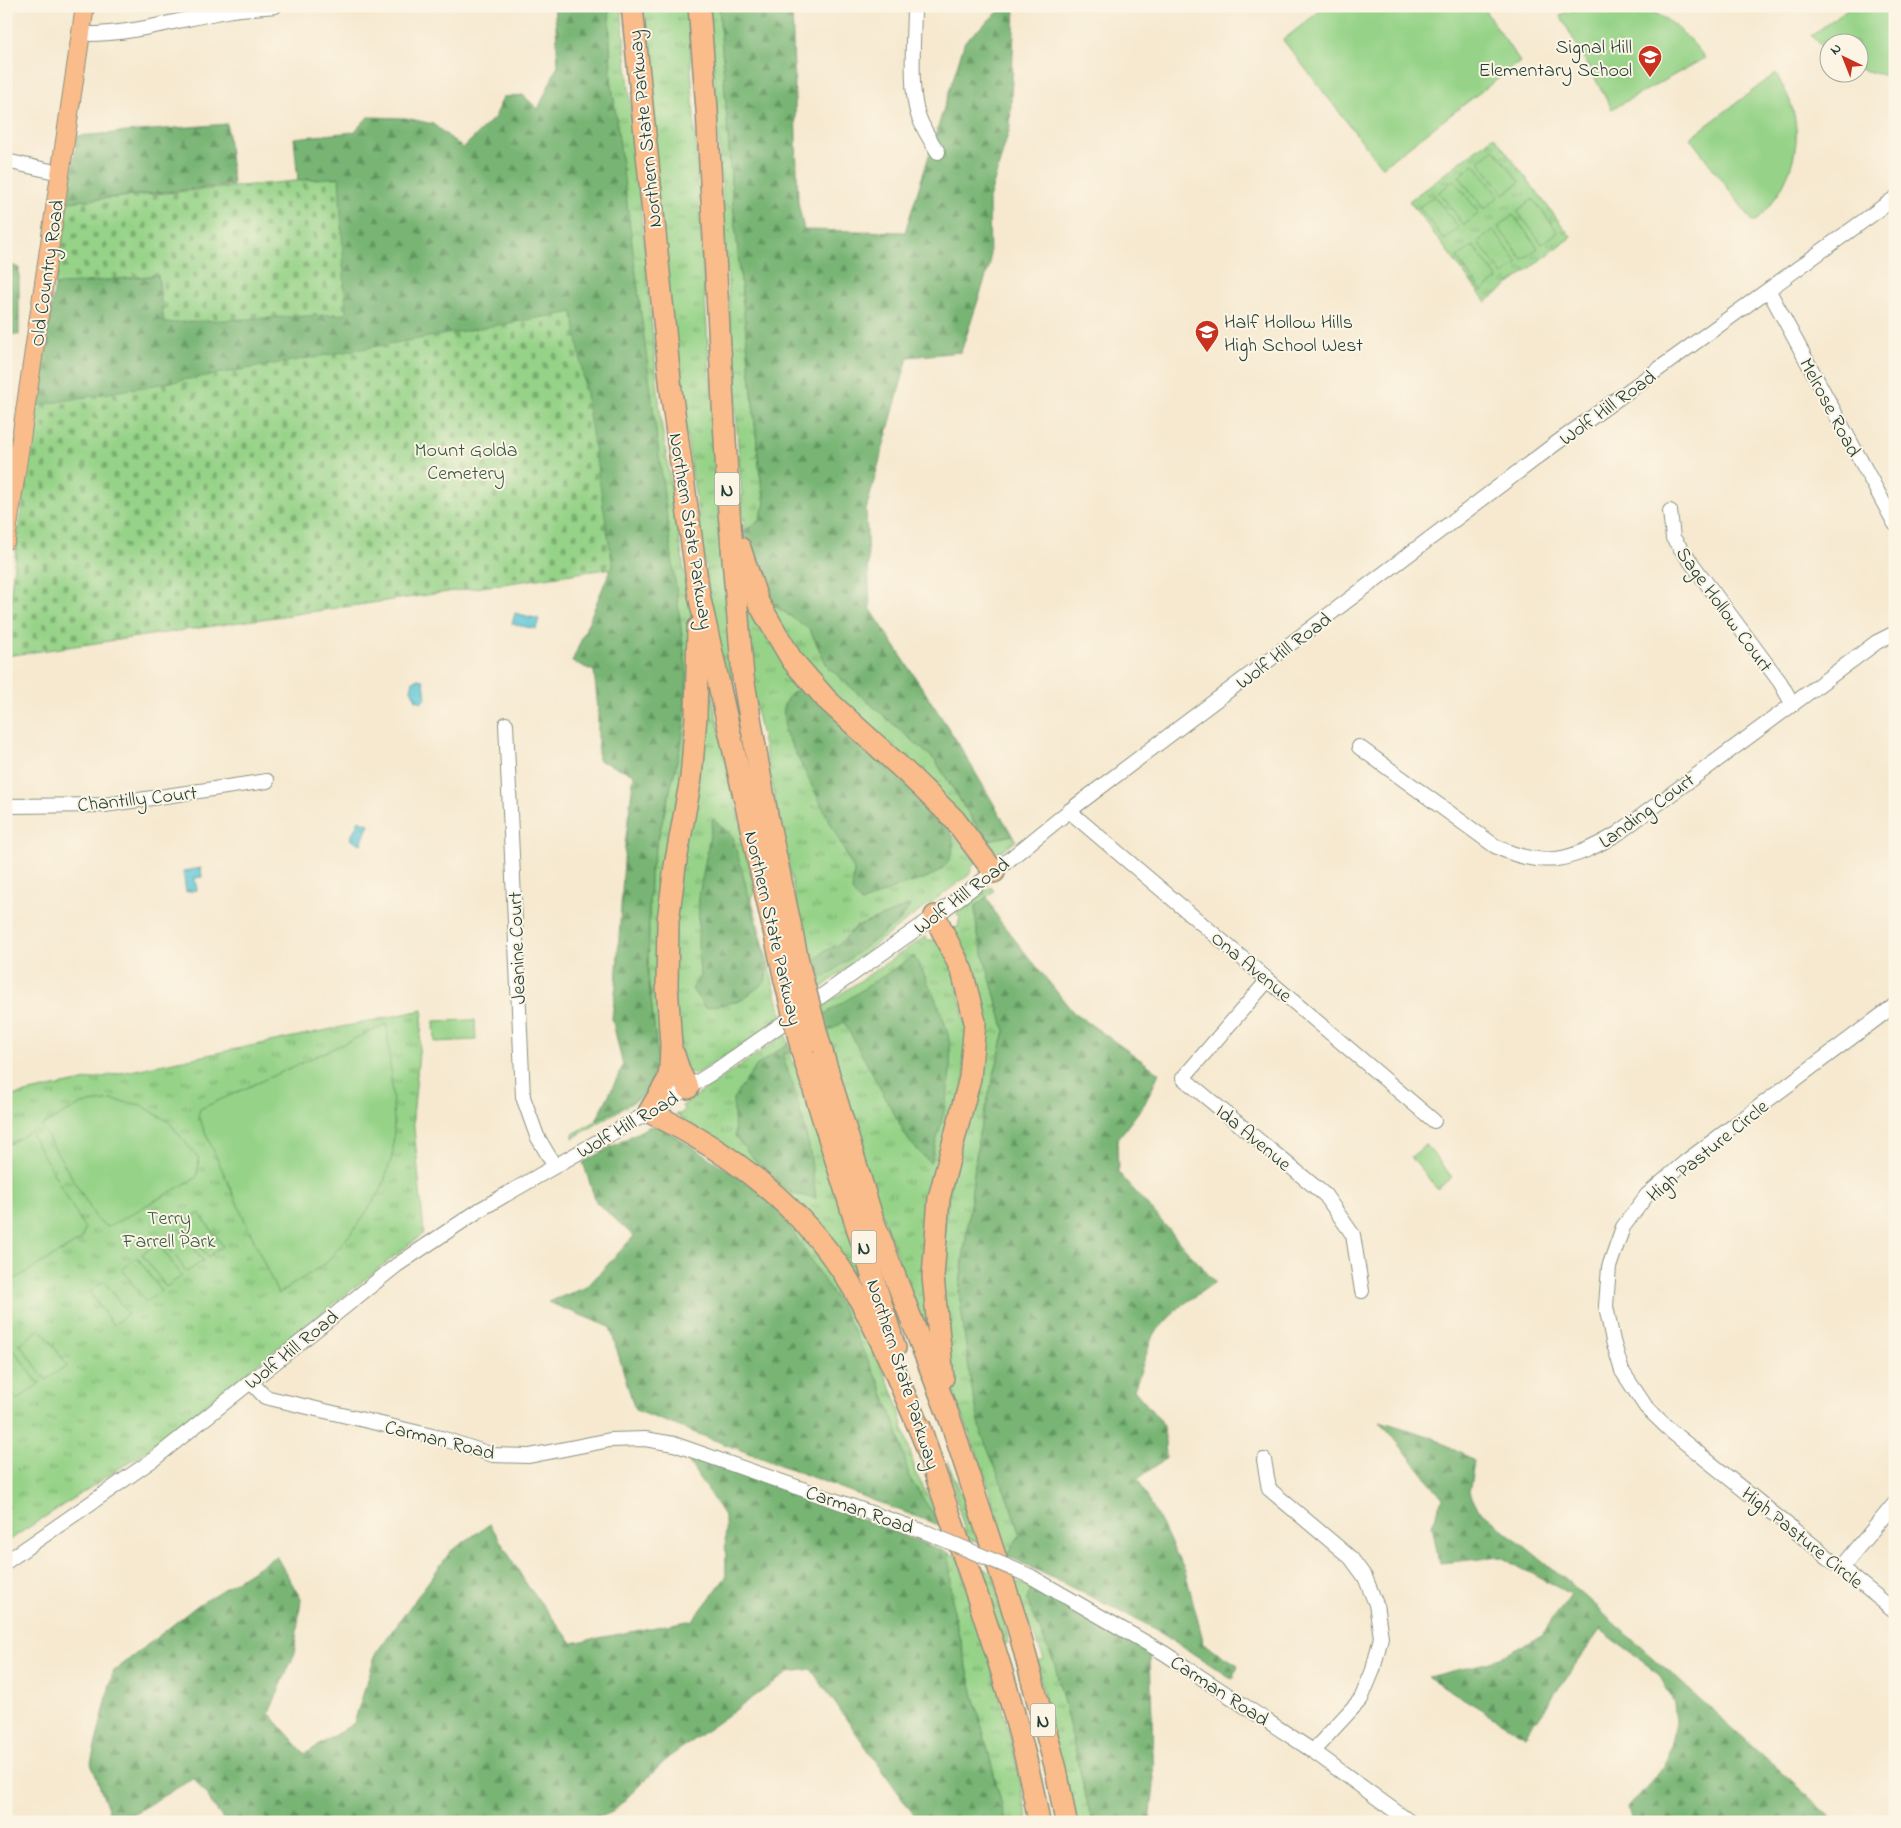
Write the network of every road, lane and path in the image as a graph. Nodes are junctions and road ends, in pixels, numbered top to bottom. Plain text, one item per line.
1 (85, 6) edge
2 (276, 6) edge
3 (632, 6) edge
4 (699, 6) edge
5 (914, 6) edge
6 (82, 34) junction
7 (938, 152) dead end
8 (6, 161) edge
9 (60, 173) junction
10 (1895, 198) edge
11 (1769, 291) junction
12 (1670, 510) dead end
13 (729, 512) junction
14 (1895, 524) edge
15 (6, 540) edge
16 (699, 595) junction
17 (1895, 633) edge
18 (1792, 703) junction
19 (506, 724) dead end
20 (1359, 747) dead end
21 (267, 781) dead end
22 (6, 806) edge
23 (1069, 811) junction
24 (994, 872) junction
25 (935, 916) junction
26 (792, 973) junction
27 (1268, 980) junction
28 (1895, 1005) edge
29 (671, 1045) junction
30 (811, 1048) junction
31 (688, 1088) junction
32 (649, 1112) junction
33 (1434, 1121) dead end
34 (554, 1166) junction
35 (1362, 1291) dead end
36 (251, 1382) junction
37 (951, 1422) junction
38 (924, 1440) junction
39 (1264, 1460) dead end
40 (1895, 1504) edge
41 (6, 1562) edge
42 (1841, 1568) junction
43 (1895, 1611) edge
44 (1313, 1751) junction
45 (1039, 1822) edge
46 (1066, 1822) edge
47 (1410, 1822) edge

1 - 6 main road, Old Country Road
2 - 6 street
3 - 16 highway, Northern State Parkway / N
4 - 13 highway, Northern State Parkway / N
5 - 7 street
6 - 9 main road, Old Country Road
8 - 9 street
9 - 15 main road, Old Country Road
10 - 11 street, Wolf Hill Road
11 - 14 street, Melrose Road
11 - 23 street, Wolf Hill Road
12 - 18 street, Sage Hollow Court
13 - 24 highway
13 - 26 highway, Northern State Parkway / N
16 - 26 highway, Northern State Parkway / N
16 - 29 highway
17 - 18 street, Landing Court
18 - 20 street, Landing Court
19 - 34 street, Jeanine Court
21 - 22 street, Chantilly Court
23 - 24 street, Wolf Hill Road
23 - 27 street, Ona Avenue
24 - 25 street, Wolf Hill Road
25 - 31 street, Wolf Hill Road
25 - 37 highway
26 - 30 highway, Northern State Parkway / N, bridge
27 - 33 street, Ona Avenue
27 - 35 street, Ida Avenue
28 - 42 street, High Pasture Circle
29 - 31 highway
29 - 32 highway
30 - 37 highway, Northern State Parkway / N
30 - 38 highway, Northern State Parkway / N
31 - 32 street, Wolf Hill Road
32 - 34 street, Wolf Hill Road
32 - 38 highway
34 - 36 street, Wolf Hill Road
36 - 41 street, Wolf Hill Road
36 - 44 street, Carman Road, bridge
37 - 46 highway, Northern State Parkway / N
38 - 45 highway, Northern State Parkway / N
39 - 44 street
40 - 42 street
42 - 43 street, High Pasture Circle
44 - 47 street, Carman Road

